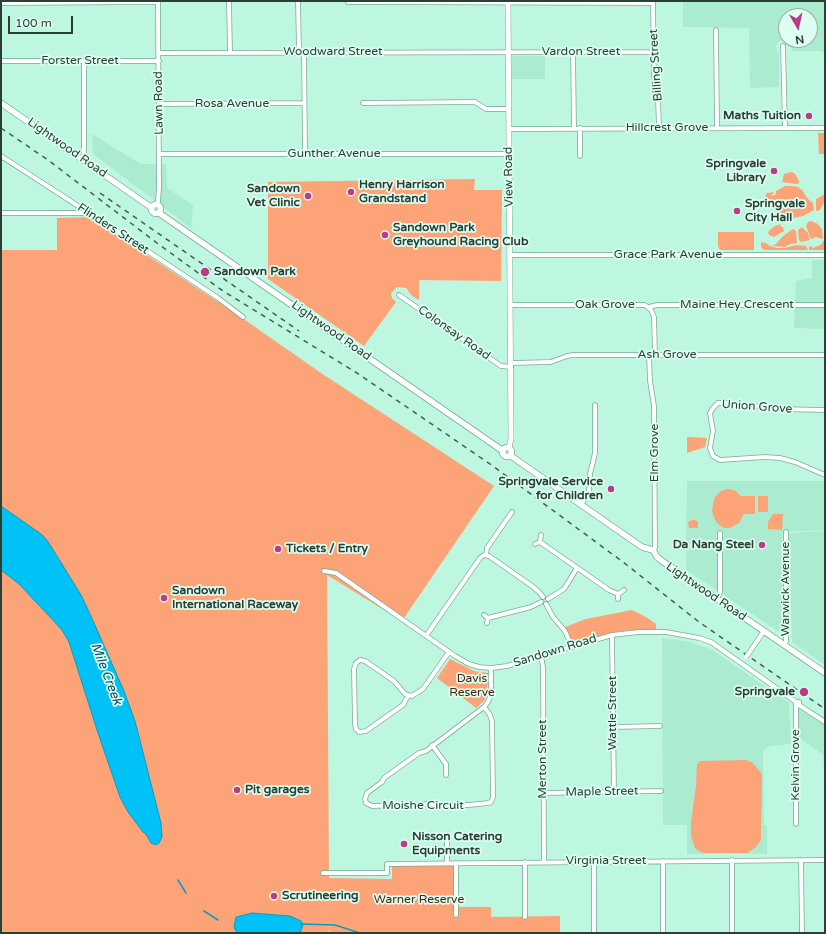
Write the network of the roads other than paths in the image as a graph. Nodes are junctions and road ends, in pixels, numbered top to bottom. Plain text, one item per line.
1 (229, 1) edge
2 (298, 1) edge
3 (13, 2) edge
4 (158, 2) edge
5 (348, 2) dead end
6 (508, 2) edge
7 (653, 2) edge
8 (1, 3) edge
9 (716, 30) dead end
10 (783, 48) edge
11 (230, 52) junction
12 (299, 52) junction
13 (304, 52) junction
14 (508, 52) junction
15 (573, 52) junction
16 (654, 52) junction
17 (158, 53) junction
18 (1, 61) edge
19 (159, 61) junction
20 (84, 62) junction
21 (1, 103) edge
22 (363, 103) dead end
23 (160, 104) junction
24 (304, 104) junction
25 (509, 109) junction
26 (574, 128) junction
27 (580, 128) junction
28 (659, 128) junction
29 (717, 128) junction
30 (785, 128) junction
31 (825, 128) edge
32 (509, 129) junction
33 (305, 153) junction
34 (160, 154) junction
35 (509, 154) junction
36 (1, 156) edge
37 (580, 156) dead end
38 (82, 158) junction
39 (154, 206) junction
40 (88, 212) junction
41 (1, 214) edge
42 (510, 255) junction
43 (825, 255) edge
44 (399, 295) dead end
45 (510, 305) junction
46 (825, 305) edge
47 (649, 307) junction
48 (243, 317) dead end
49 (649, 355) junction
50 (654, 355) junction
51 (825, 355) edge
52 (511, 365) junction
53 (595, 404) dead end
54 (825, 410) edge
55 (509, 448) junction
56 (503, 451) junction
57 (511, 456) junction
58 (825, 475) edge
59 (581, 505) junction
60 (512, 512) dead end
61 (786, 532) dead end
62 (720, 533) dead end
63 (541, 535) dead end
64 (654, 551) junction
65 (486, 555) junction
66 (577, 568) junction
67 (324, 570) dead end
68 (624, 590) dead end
69 (618, 594) junction
70 (543, 597) junction
71 (618, 599) dead end
72 (717, 599) junction
73 (541, 602) junction
74 (547, 602) junction
75 (484, 615) dead end
76 (764, 631) junction
77 (612, 635) junction
78 (426, 636) junction
79 (784, 644) junction
80 (572, 647) junction
81 (449, 652) junction
82 (541, 656) junction
83 (742, 664) junction
84 (491, 668) junction
85 (825, 673) edge
86 (408, 696) junction
87 (797, 704) junction
88 (484, 707) junction
89 (825, 722) edge
90 (660, 726) dead end
91 (613, 727) junction
92 (432, 745) junction
93 (446, 775) dead end
94 (661, 791) dead end
95 (614, 792) junction
96 (544, 793) junction
97 (796, 824) dead end
98 (447, 839) dead end
99 (732, 860) junction
100 (801, 860) junction
101 (825, 860) edge
102 (594, 861) junction
103 (663, 861) junction
104 (525, 862) junction
105 (544, 862) junction
106 (447, 863) junction
107 (456, 863) junction
108 (323, 873) dead end
109 (456, 915) dead end
110 (525, 916) dead end
111 (594, 933) edge
112 (663, 933) edge
113 (732, 933) edge
114 (802, 933) edge

1 - 11 street
2 - 12 street
3 - 4 street
3 - 8 street
4 - 17 street, Lawn Road
5 - 6 street
6 - 7 street
6 - 14 street, View Road
7 - 16 street, Billing Street
9 - 29 street
10 - 30 street
11 - 12 street, Woodward Street
11 - 17 street, Woodward Street
12 - 13 street, Woodward Street
13 - 14 street, Woodward Street
13 - 24 street
14 - 15 street, Vardon Street
14 - 25 street, View Road
15 - 16 street, Vardon Street
15 - 26 street
16 - 28 street, Billing Street
17 - 19 street, Lawn Road
18 - 20 street, Forster Street
19 - 20 street, Forster Street
19 - 23 street, Lawn Road
20 - 38 street
21 - 38 main road, Lightwood Road
22 - 25 street
23 - 24 street, Rosa Avenue
23 - 34 street, Lawn Road
24 - 33 street
25 - 32 street, View Road
26 - 27 street, Hillcrest Grove
26 - 32 street, Hillcrest Grove
27 - 28 street, Hillcrest Grove
27 - 37 street
28 - 29 street, Hillcrest Grove
29 - 30 street, Hillcrest Grove
30 - 31 street, Hillcrest Grove
32 - 35 street, View Road
33 - 34 street, Gunther Avenue
33 - 35 street, Gunther Avenue
34 - 39 street, Lawn Road
35 - 42 street, View Road
36 - 40 street, Flinders Street
38 - 39 main road, Lightwood Road
39 - 56 main road, Lightwood Road
40 - 41 street
40 - 48 street, Flinders Street
42 - 43 street, Grace Park Avenue
42 - 45 street, View Road
44 - 52 street, Colonsay Road
45 - 47 street, Oak Grove
45 - 52 street, View Road
46 - 47 street, Maine Hey Crescent
47 - 50 street, Oak Grove
49 - 50 street, Ash Grove
49 - 52 street, Ash Grove
49 - 64 street, Elm Grove
50 - 51 street, Ash Grove
52 - 55 street, View Road
53 - 59 street
54 - 58 street, Union Grove
55 - 56 main road
55 - 57 main road
56 - 57 main road
57 - 59 main road, Lightwood Road
59 - 64 main road, Lightwood Road
60 - 65 street
61 - 79 street, Warwick Avenue
62 - 72 street
63 - 66 street
64 - 72 main road, Lightwood Road
65 - 70 street
65 - 78 street
66 - 69 street
66 - 74 street
67 - 78 street, Sandown Road
68 - 69 street
69 - 71 street
70 - 73 street
70 - 74 street
72 - 76 main road, Lightwood Road
73 - 74 street
73 - 75 street
74 - 80 street
76 - 79 main road, Lightwood Road
76 - 83 street, bridge
77 - 80 street, Sandown Road
77 - 83 street, Sandown Road
77 - 91 street, Wattle Street
78 - 81 street, Sandown Road
79 - 85 main road, Lightwood Road
80 - 82 street, Sandown Road
81 - 84 street, Sandown Road
81 - 86 street
82 - 84 street, Sandown Road
82 - 96 street, Merton Street
83 - 87 street, Sandown Road
84 - 88 street
86 - 86 street
87 - 89 street, Sandown Road
87 - 97 street, Kelvin Grove
88 - 92 street, Moishe Circuit
88 - 92 street, Moishe Circuit
90 - 91 street
91 - 95 street, Wattle Street
92 - 93 street
94 - 95 street, Maple Street
95 - 96 street, Maple Street
96 - 105 street, Merton Street
98 - 106 street
99 - 100 street, Virginia Street
99 - 103 street, Virginia Street
99 - 113 street
100 - 101 street, Virginia Street
100 - 114 street
102 - 103 street, Virginia Street
102 - 105 street, Virginia Street
102 - 111 street
103 - 112 street
104 - 105 street, Virginia Street
104 - 107 street, Virginia Street
104 - 110 street
106 - 107 street, Virginia Street
106 - 108 street, Virginia Street
107 - 109 street

